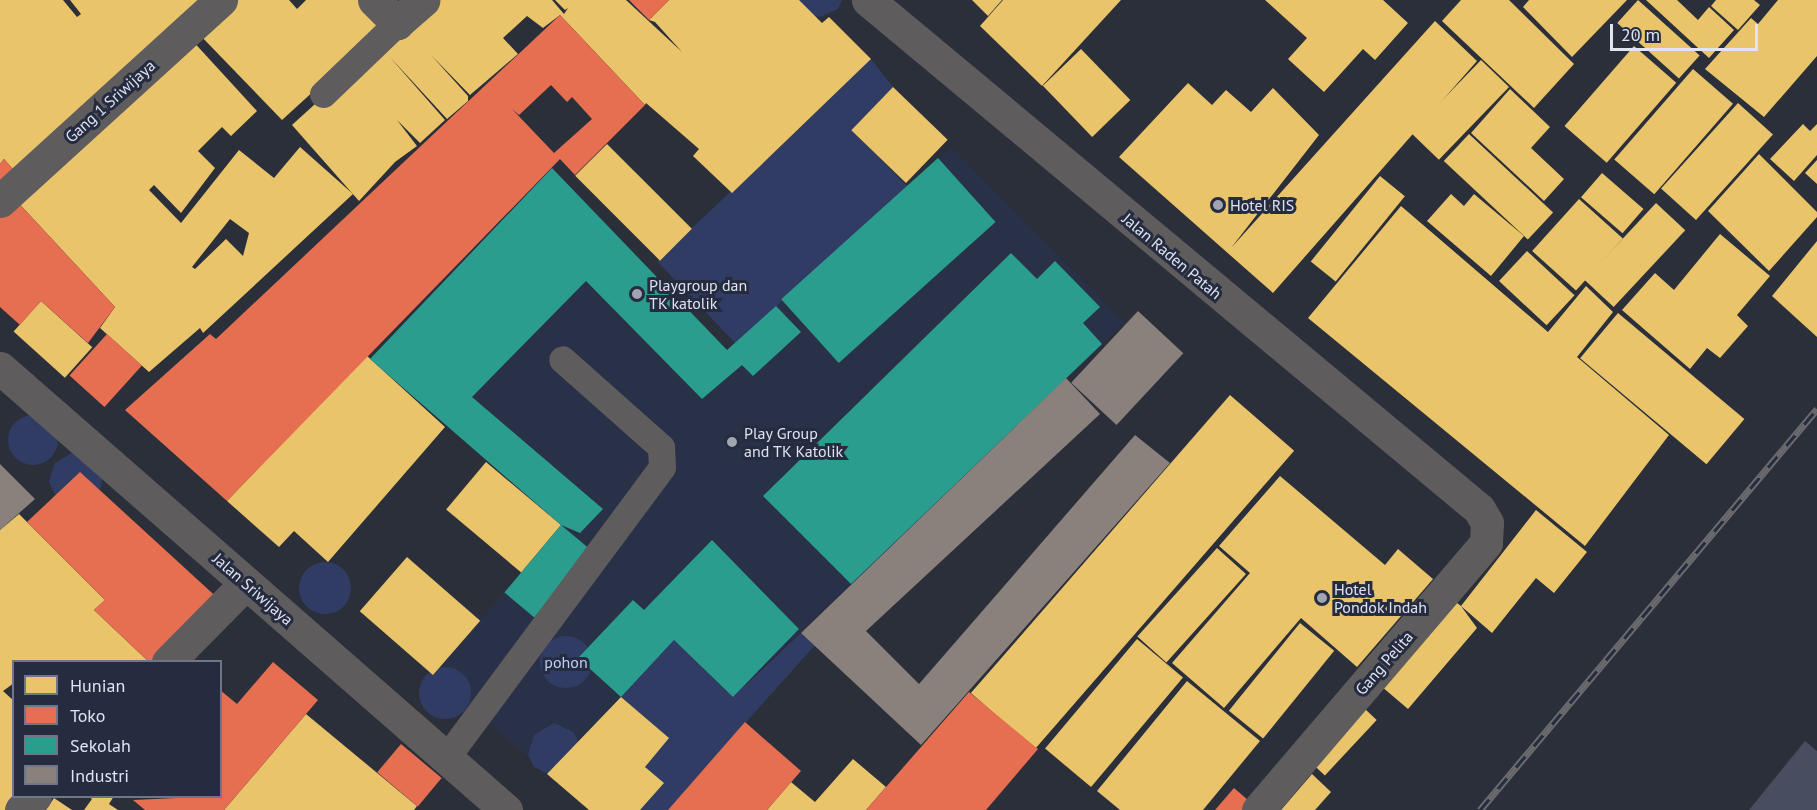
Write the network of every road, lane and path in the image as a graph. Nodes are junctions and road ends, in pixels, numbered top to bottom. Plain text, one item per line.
1 (221, 0) edge
2 (374, 0) edge
3 (423, 0) edge
4 (868, 0) edge
5 (397, 23) junction
6 (323, 94) dead end
7 (0, 201) edge
8 (562, 359) dead end
9 (0, 368) edge
10 (1479, 509) joint
11 (246, 583) junction
12 (170, 660) edge
13 (446, 758) junction
14 (33, 798) edge
15 (21, 810) edge
16 (506, 810) edge
17 (1258, 810) edge

1 - 7 street, Gang 1 Sriwijaya
2 - 5 street
3 - 5 street
4 - 10 street, Jalan Raden Patah
5 - 6 lane
8 - 13 lane
9 - 11 street, Jalan Sriwijaya
10 - 17 street, Gang Pelita
11 - 12 street
11 - 13 street, Jalan Sriwijaya
13 - 16 street, Jalan Sriwijaya
14 - 15 street

